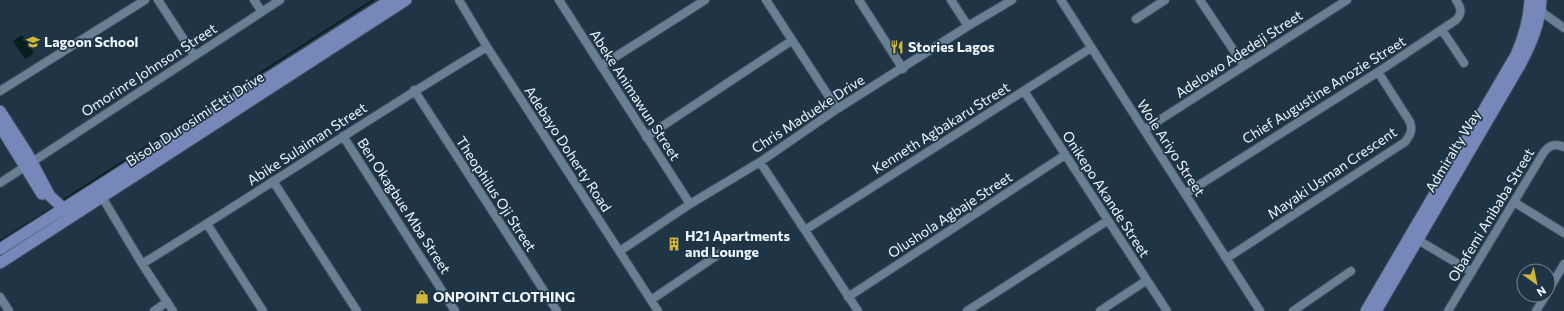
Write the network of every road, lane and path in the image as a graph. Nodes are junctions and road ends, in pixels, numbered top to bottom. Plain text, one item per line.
1 (145, 0) edge
2 (158, 0) edge
3 (254, 0) edge
4 (280, 0) edge
5 (390, 0) edge
6 (406, 0) edge
7 (459, 0) edge
8 (559, 0) edge
9 (705, 0) edge
10 (766, 0) edge
11 (859, 0) edge
12 (951, 0) edge
13 (1012, 0) edge
14 (1061, 0) edge
15 (1165, 0) edge
16 (1200, 0) edge
17 (1347, 0) edge
18 (1456, 0) edge
19 (1530, 0) edge
20 (1540, 5) edge
21 (262, 12) junction
22 (1136, 19) dead end
23 (968, 26) junction
24 (1564, 28) edge
25 (1442, 30) junction
26 (791, 41) junction
27 (487, 47) junction
28 (1091, 48) junction
29 (194, 55) junction
30 (1464, 63) dead end
31 (601, 66) junction
32 (1244, 66) junction
33 (903, 68) junction
34 (1378, 72) junction
35 (414, 90) junction
36 (0, 91) edge
37 (1024, 91) junction
38 (837, 109) junction
39 (0, 111) edge
40 (0, 126) edge
41 (1144, 130) junction
42 (343, 136) junction
43 (646, 137) junction
44 (1564, 147) edge
45 (1065, 155) junction
46 (760, 162) junction
47 (29, 164) junction
48 (273, 181) junction
49 (0, 183) edge
50 (1185, 194) junction
51 (102, 197) junction
52 (1514, 202) junction
53 (690, 204) junction
54 (56, 208) junction
55 (76, 214) junction
56 (66, 220) junction
57 (1107, 221) junction
58 (207, 224) junction
59 (805, 230) junction
60 (1564, 233) edge
61 (1418, 240) junction
62 (0, 249) edge
63 (620, 251) junction
64 (719, 254) dead end
65 (1226, 258) junction
66 (0, 263) edge
67 (142, 264) junction
68 (1564, 264) edge
69 (1351, 271) dead end
70 (1472, 272) junction
71 (1556, 278) edge
72 (1147, 280) junction
73 (0, 297) edge
74 (848, 297) junction
75 (651, 300) junction
76 (167, 302) junction
77 (9, 311) edge
78 (154, 311) edge
79 (173, 311) edge
80 (263, 311) edge
81 (357, 311) edge
82 (456, 311) edge
83 (557, 311) edge
84 (658, 311) edge
85 (858, 311) edge
86 (967, 311) edge
87 (1100, 311) edge
88 (1167, 311) edge
89 (1260, 311) edge
90 (1293, 311) edge
91 (1366, 311) edge
92 (1376, 311) edge
93 (1448, 311) edge

1 - 36 street
2 - 29 street
3 - 21 street
4 - 21 street, Omorinre Johnson Street
5 - 54 main road
6 - 51 main road, Bisola Durosimi Etti Drive
7 - 27 street, Adebayo Doherty Road
8 - 31 street, Abeke Animawun Street
9 - 31 street
10 - 26 street
11 - 33 street
12 - 23 street
13 - 23 street, Chris Madueke Drive
14 - 28 street, Wole Ariyo Street
15 - 22 street
16 - 32 street
17 - 32 street, Adelowo Adedeji Street
18 - 25 street, Chief Augustine Anozie Street
19 - 91 main road, Admiralty Way
20 - 24 street
20 - 61 main road, Admiralty Way
21 - 29 street, Omorinre Johnson Street
23 - 33 street, Chris Madueke Drive
25 - 30 street
25 - 34 street, Chief Augustine Anozie Street
26 - 38 street
26 - 43 street
27 - 35 street, Abike Sulaiman Street
27 - 63 street, Adebayo Doherty Road
28 - 37 street, Kenneth Agbakaru Street
28 - 41 street, Wole Ariyo Street
29 - 47 street, Omorinre Johnson Street
31 - 43 street, Abeke Animawun Street
32 - 41 street, Adelowo Adedeji Street
33 - 38 street, Chris Madueke Drive
34 - 50 street, Chief Augustine Anozie Street
34 - 65 street, Mayaki Usman Crescent
35 - 42 street, Abike Sulaiman Street
35 - 83 street, Theophilus Oji Street
37 - 45 street, Onikepo Akande Street
37 - 59 street, Kenneth Agbakaru Street
38 - 46 street, Chris Madueke Drive
39 - 47 main road
40 - 47 main road
41 - 50 street, Wole Ariyo Street
42 - 48 street, Abike Sulaiman Street
42 - 82 street, Ben Okagbue Mba Street
43 - 53 street, Abeke Animawun Street
44 - 52 street, Obafemi Anibaba Street
45 - 57 street, Onikepo Akande Street
45 - 74 street, Olushola Agbaje Street
46 - 53 street, Chris Madueke Drive
46 - 59 street
47 - 49 street, Omorinre Johnson Street
47 - 54 main road
48 - 58 street, Abike Sulaiman Street
48 - 81 street
50 - 65 street, Wole Ariyo Street
51 - 55 main road, Bisola Durosimi Etti Drive
51 - 67 street
52 - 60 street
52 - 70 street, Obafemi Anibaba Street
53 - 63 street, Chris Madueke Drive
54 - 55 main road
54 - 56 main road
54 - 62 main road
55 - 56 main road, Bisola Durosimi Etti Drive
56 - 66 main road, Bisola Durosimi Etti Drive
57 - 72 street, Onikepo Akande Street
57 - 86 street
58 - 67 street, Abike Sulaiman Street
58 - 80 street
59 - 74 street
61 - 70 street
61 - 92 main road, Admiralty Way
63 - 75 street, Adebayo Doherty Road
64 - 75 street
65 - 89 street, Wole Ariyo Street
67 - 76 street
68 - 71 street
69 - 90 street
70 - 93 street, Obafemi Anibaba Street
72 - 87 street
72 - 88 street, Onikepo Akande Street
73 - 77 street
74 - 85 street
75 - 84 street, Adebayo Doherty Road
76 - 78 street
76 - 79 street

